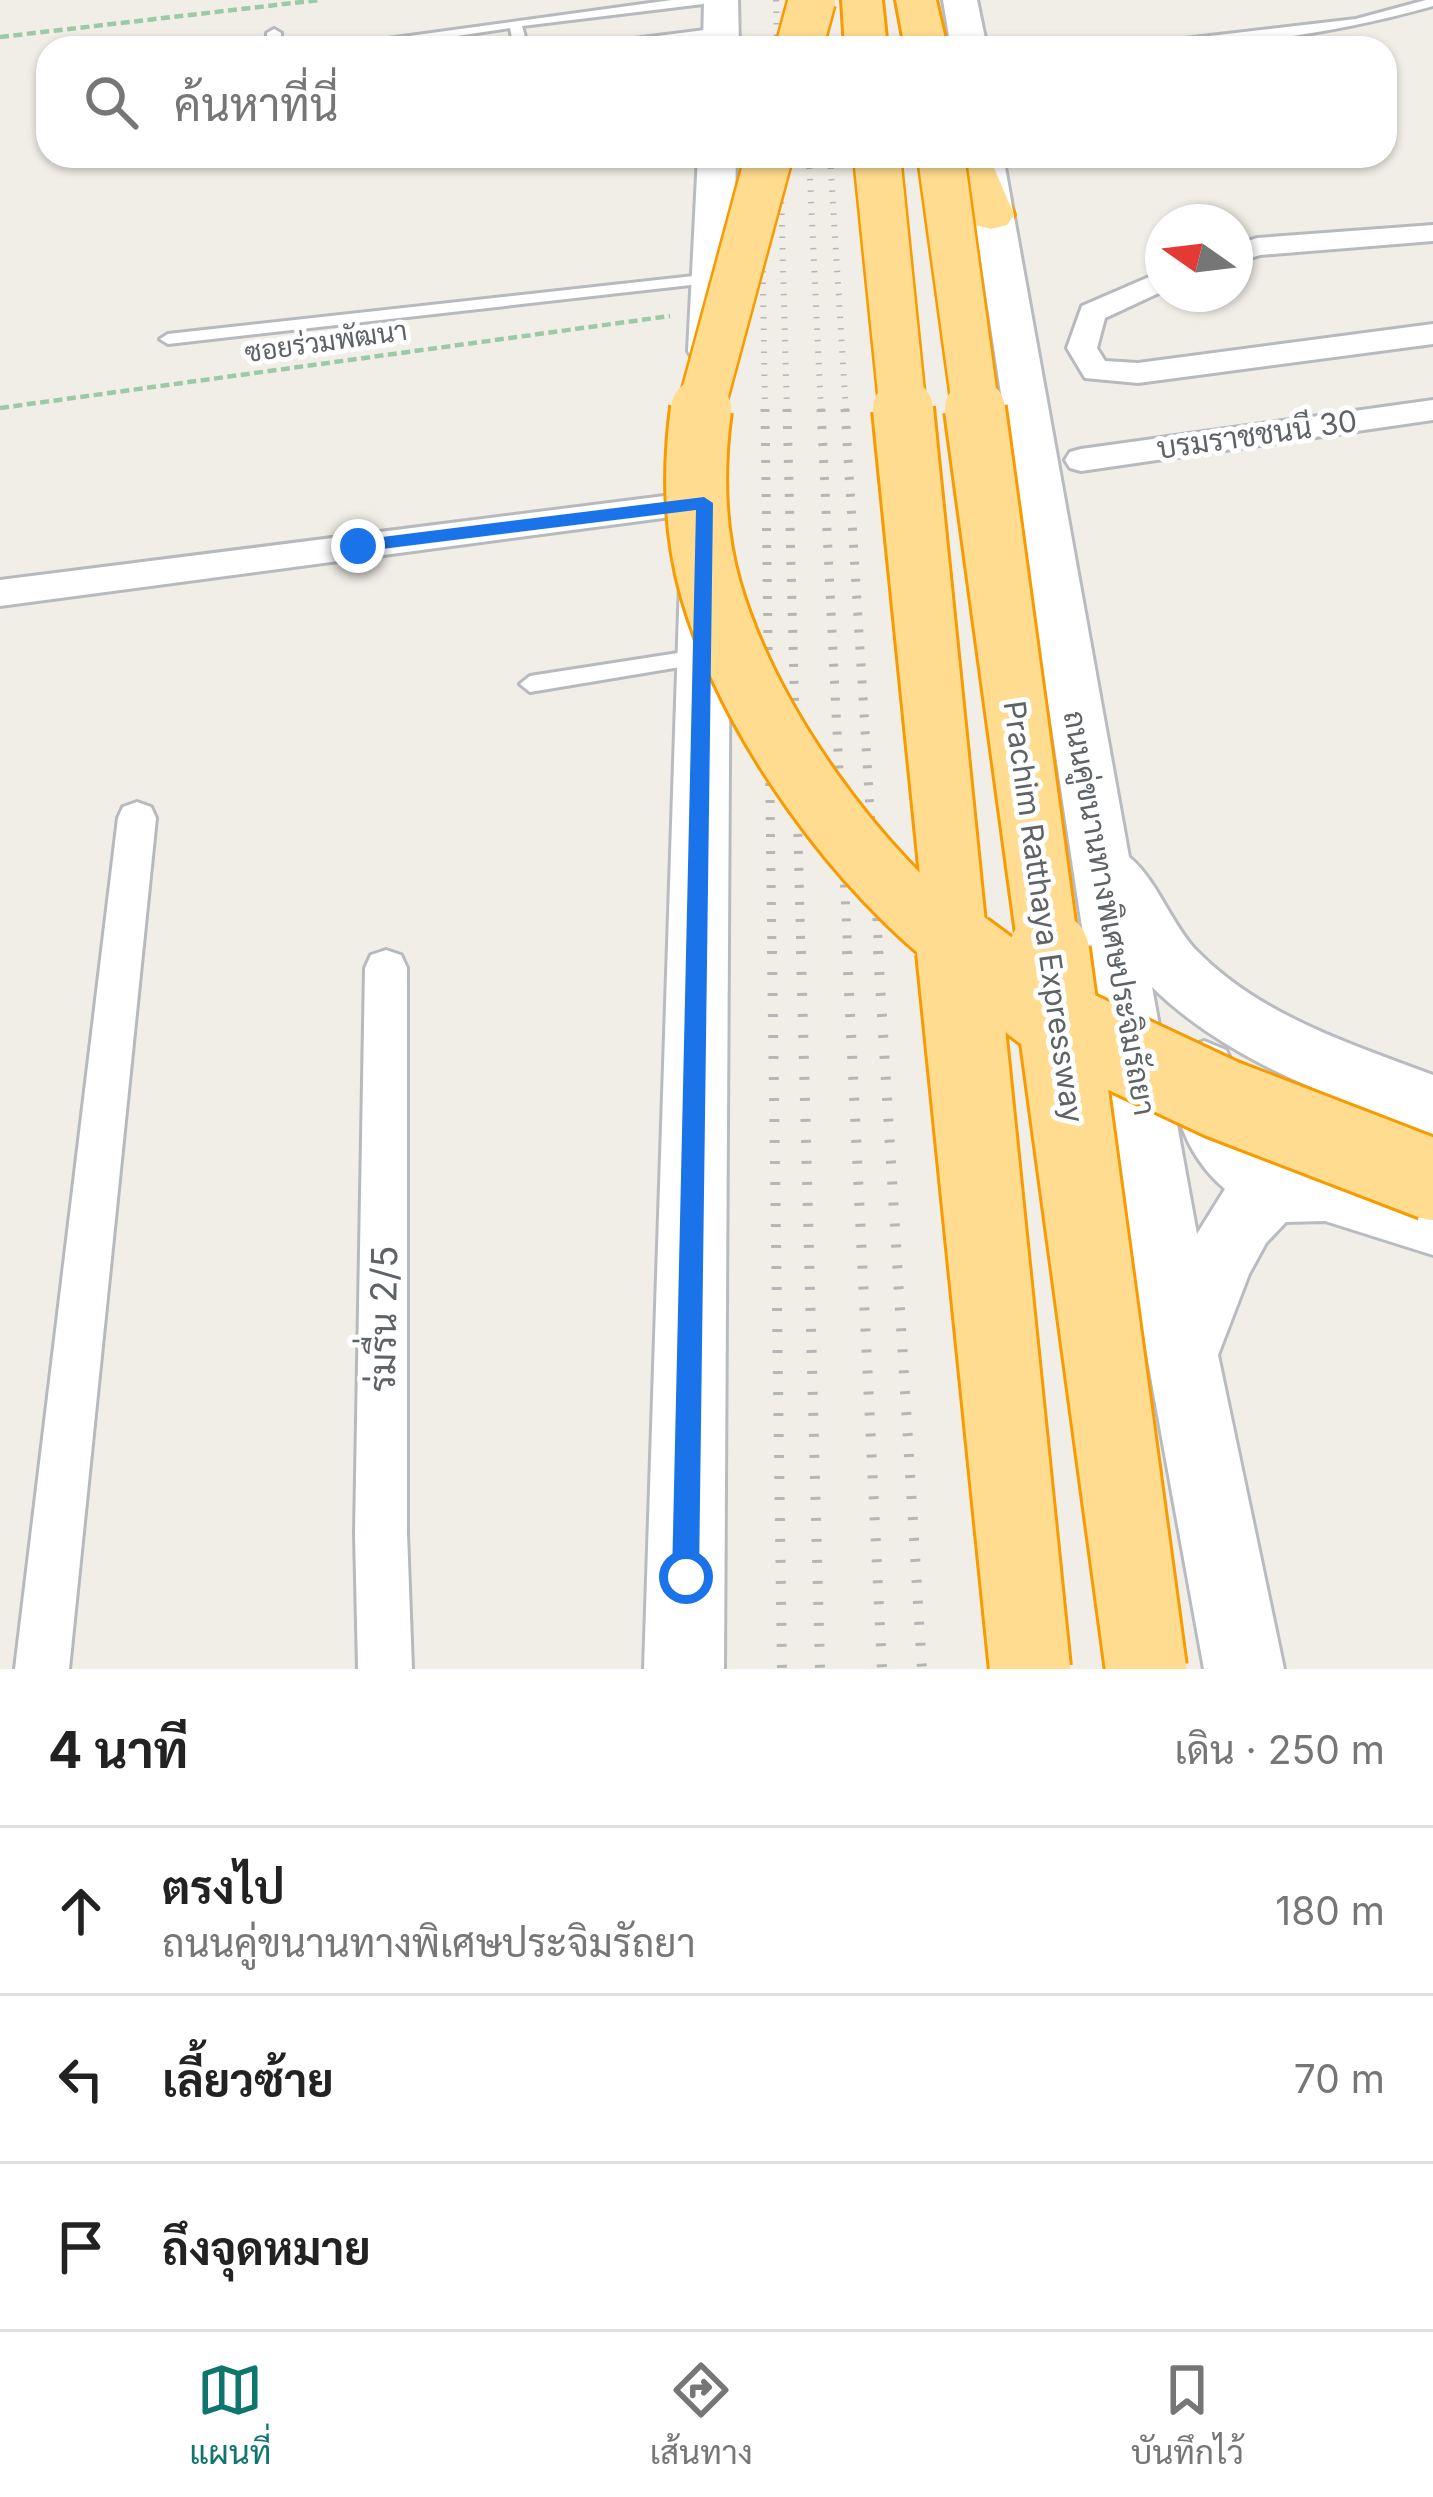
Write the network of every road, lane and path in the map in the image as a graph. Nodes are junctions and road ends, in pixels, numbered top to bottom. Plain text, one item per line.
1 (320, 0) edge
2 (703, 0) edge
3 (812, 0) edge
4 (862, 0) edge
5 (918, 0) edge
6 (960, 0) edge
7 (1433, 2) edge
8 (515, 22) junction
9 (721, 27) edge
10 (427, 36) edge
11 (518, 36) edge
12 (667, 36) edge
13 (802, 36) edge
14 (865, 36) edge
15 (924, 36) edge
16 (967, 36) edge
17 (1245, 36) edge
18 (0, 37) edge
19 (717, 168) edge
20 (766, 168) edge
21 (878, 168) edge
22 (942, 168) edge
23 (972, 168) edge
24 (985, 168) edge
25 (991, 215) junction
26 (1433, 233) edge
27 (1253, 249) edge
28 (712, 279) junction
29 (1145, 288) edge
30 (658, 318) dead end
31 (1433, 334) edge
32 (168, 339) dead end
33 (0, 408) edge
34 (1433, 410) edge
35 (1081, 460) dead end
36 (704, 503) junction
37 (0, 593) edge
38 (705, 656) junction
39 (530, 684) dead end
40 (136, 818) dead end
41 (1099, 852) junction
42 (386, 968) dead end
43 (1247, 1024) junction
44 (1433, 1105) edge
45 (1433, 1180) edge
46 (1282, 1189) junction
47 (1433, 1222) edge
48 (1183, 1355) junction
49 (42, 1669) edge
50 (385, 1669) edge
51 (684, 1669) edge
52 (1030, 1669) edge
53 (1146, 1669) edge
54 (1244, 1669) edge

1 - 18 path
2 - 8 lane
3 - 13 highway, bridge
4 - 14 highway
5 - 15 highway
6 - 16 main road
7 - 17 lane
8 - 10 lane
8 - 11 lane
9 - 12 lane
19 - 28 main road
20 - 45 highway, bridge
21 - 52 highway, bridge
22 - 53 highway, Prachim Ratthaya Expressway, bridge
23 - 25 highway
24 - 25 main road, ถนนคู่ขนานทางพิเศษประจิมรัถยา
25 - 41 main road, ถนนคู่ขนานทางพิเศษประจิมรัถยา
26 - 27 street
28 - 32 lane
28 - 36 main road
29 - 31 street
30 - 33 path, ซอยร่วมพัฒนา
34 - 35 street, บรมราชชนนี 30
36 - 37 street
36 - 38 main road
38 - 39 lane
38 - 51 main road
40 - 49 street
41 - 43 main road
41 - 48 main road, ถนนคู่ขนานทางพิเศษประจิมรัถยา
42 - 50 street, ร่มรื่น 2/5
43 - 44 main road
43 - 46 main road
46 - 47 main road
46 - 48 main road
48 - 54 main road, ถนนคู่ขนานทางพิเศษประจิมรัถยา

